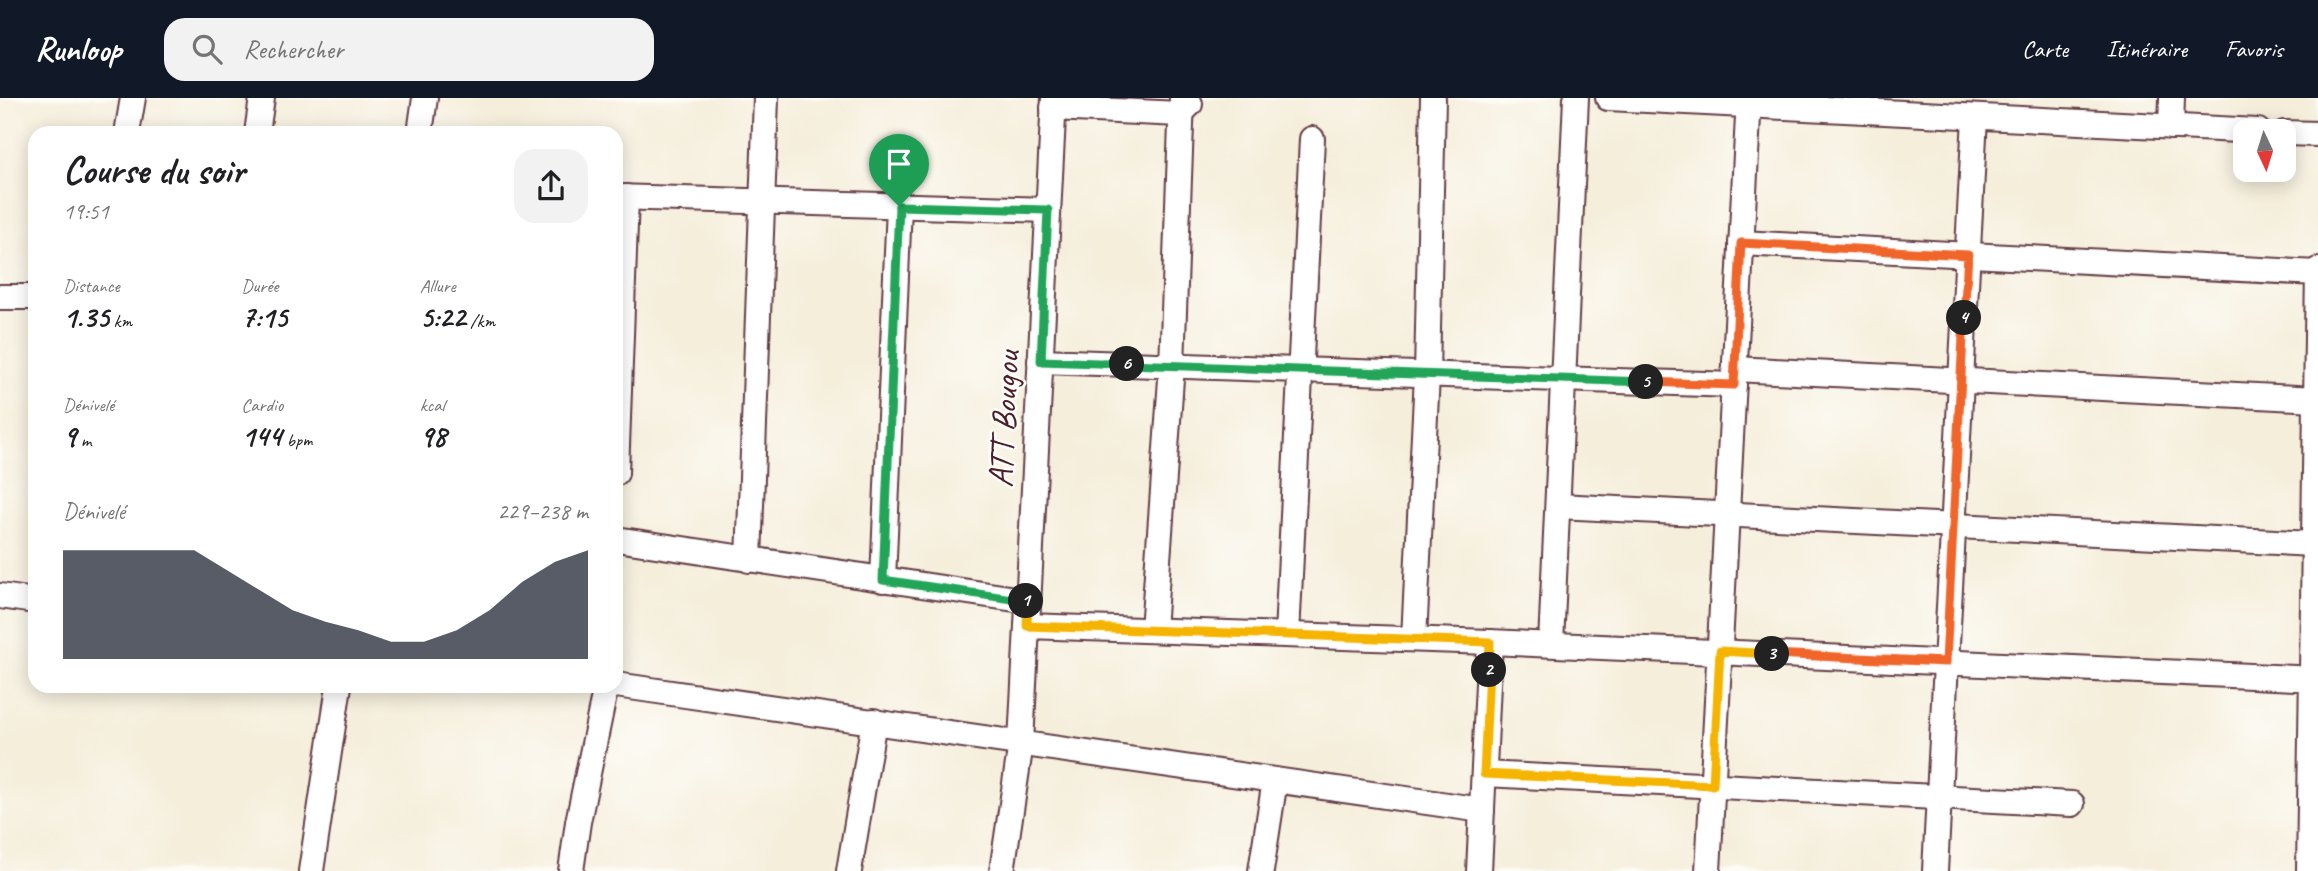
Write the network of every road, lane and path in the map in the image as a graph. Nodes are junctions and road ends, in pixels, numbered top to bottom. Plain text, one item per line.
1 (133, 98) edge
2 (262, 98) edge
3 (425, 98) edge
4 (766, 98) edge
5 (1433, 98) edge
6 (1576, 98) edge
7 (1608, 98) edge
8 (2172, 98) edge
9 (1749, 102) edge
10 (1053, 103) edge
11 (1186, 103) edge
12 (1871, 105) edge
13 (1975, 117) junction
14 (128, 126) edge
15 (258, 126) edge
16 (421, 126) edge
17 (2171, 127) junction
18 (2233, 130) edge
19 (2296, 133) edge
20 (2318, 134) edge
21 (1312, 139) dead end
22 (623, 197) edge
23 (762, 201) junction
24 (899, 206) junction
25 (1048, 210) junction
26 (1741, 243) junction
27 (1968, 255) junction
28 (2318, 271) edge
29 (0, 297) edge
30 (28, 297) edge
31 (1041, 361) junction
32 (1172, 365) junction
33 (1299, 370) junction
34 (1427, 375) junction
35 (1734, 377) junction
36 (1563, 379) junction
37 (1961, 381) junction
38 (2316, 399) junction
39 (2317, 449) edge
40 (1558, 506) junction
41 (1727, 514) junction
42 (1953, 526) junction
43 (623, 540) edge
44 (2314, 544) junction
45 (749, 560) junction
46 (883, 580) junction
47 (0, 596) edge
48 (28, 600) edge
49 (1028, 601) junction
50 (1027, 626) junction
51 (1153, 630) junction
52 (1287, 635) junction
53 (1414, 639) junction
54 (1490, 642) junction
55 (1552, 644) junction
56 (1720, 651) junction
57 (1946, 662) junction
58 (2315, 679) edge
59 (623, 686) edge
60 (338, 693) edge
61 (605, 693) edge
62 (874, 722) junction
63 (1021, 743) junction
64 (1484, 774) junction
65 (1275, 780) junction
66 (1713, 785) junction
67 (1939, 796) junction
68 (2072, 804) dead end
69 (2314, 804) edge
70 (1482, 810) junction
71 (311, 871) edge
72 (571, 871) edge
73 (849, 871) edge
74 (1002, 871) edge
75 (1261, 871) edge
76 (1479, 871) edge
77 (1708, 871) edge
78 (1935, 871) edge
79 (2309, 871) edge

1 - 14 street
2 - 15 street
3 - 16 street
4 - 23 street
5 - 34 street
6 - 36 street
7 - 9 street
8 - 17 street
9 - 12 street
9 - 26 street
10 - 11 street
10 - 25 street, ATT Bougou
11 - 32 street
12 - 13 street
13 - 17 street
13 - 27 street
17 - 18 street
19 - 20 street
21 - 33 street
22 - 23 street
23 - 24 street
23 - 45 street
24 - 25 street
24 - 46 street
25 - 31 street, ATT Bougou
26 - 27 street
26 - 35 street
27 - 28 street
27 - 37 street
28 - 38 street
29 - 30 street
31 - 32 street
31 - 49 street, ATT Bougou
32 - 33 street
32 - 51 street
33 - 34 street
33 - 52 street
34 - 36 street
34 - 53 street
35 - 36 street
35 - 37 street
35 - 41 street
36 - 40 street
37 - 38 street
37 - 42 street
38 - 39 street
39 - 44 street
40 - 41 street
40 - 55 street
41 - 42 street
41 - 56 street
42 - 44 street
42 - 57 street
43 - 45 street
44 - 58 street
45 - 46 street
46 - 49 street
47 - 48 street
49 - 50 street, ATT Bougou
50 - 51 street
50 - 63 street, ATT Bougou
51 - 52 street
52 - 53 street
53 - 54 street
54 - 55 street
54 - 64 street
55 - 56 street
56 - 57 street
56 - 66 street
57 - 58 street
57 - 67 street
58 - 69 street
59 - 62 street
60 - 71 street
61 - 72 street
62 - 63 street
62 - 73 street
63 - 65 street
63 - 74 street, ATT Bougou
64 - 66 street
64 - 70 street
65 - 70 street
65 - 75 street
66 - 67 street
66 - 77 street
67 - 68 street
67 - 78 street
69 - 79 street
70 - 76 street

